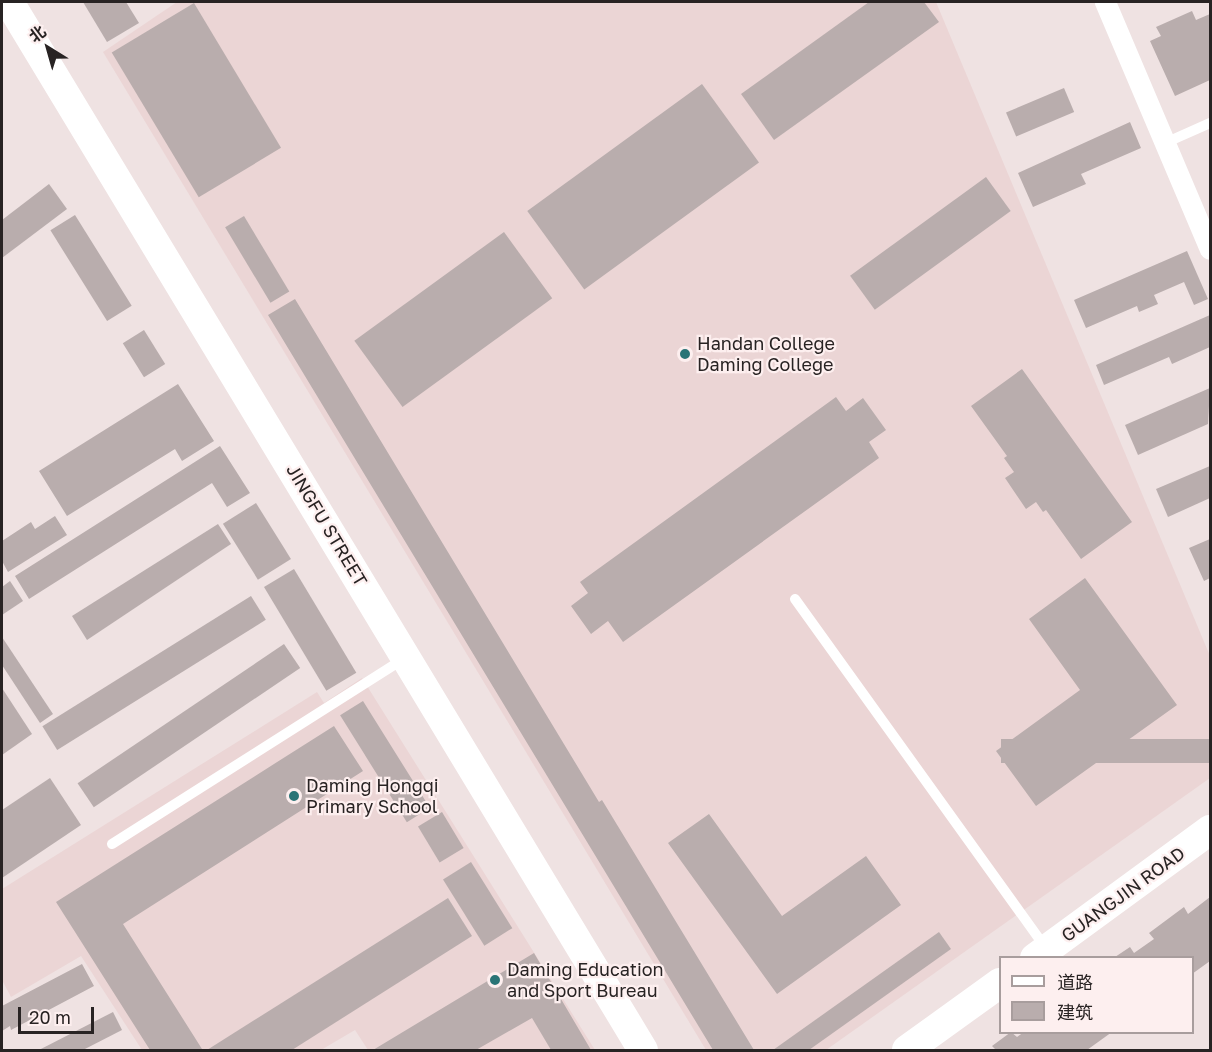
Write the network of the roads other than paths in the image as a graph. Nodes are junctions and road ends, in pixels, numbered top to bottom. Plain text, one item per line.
1 (9, 2) edge
2 (1105, 2) edge
3 (1210, 123) edge
4 (1166, 143) junction
5 (1210, 249) edge
6 (795, 599) dead end
7 (407, 657) junction
8 (1210, 830) edge
9 (112, 844) dead end
10 (1041, 953) edge
11 (999, 984) edge
12 (643, 1050) edge
13 (908, 1050) edge

1 - 7 street, JINGFU STREET
2 - 4 street
3 - 4 lane
4 - 5 street
6 - 10 lane
7 - 9 lane
7 - 12 street, JINGFU STREET
8 - 10 street, GUANGJIN ROAD
11 - 13 street

